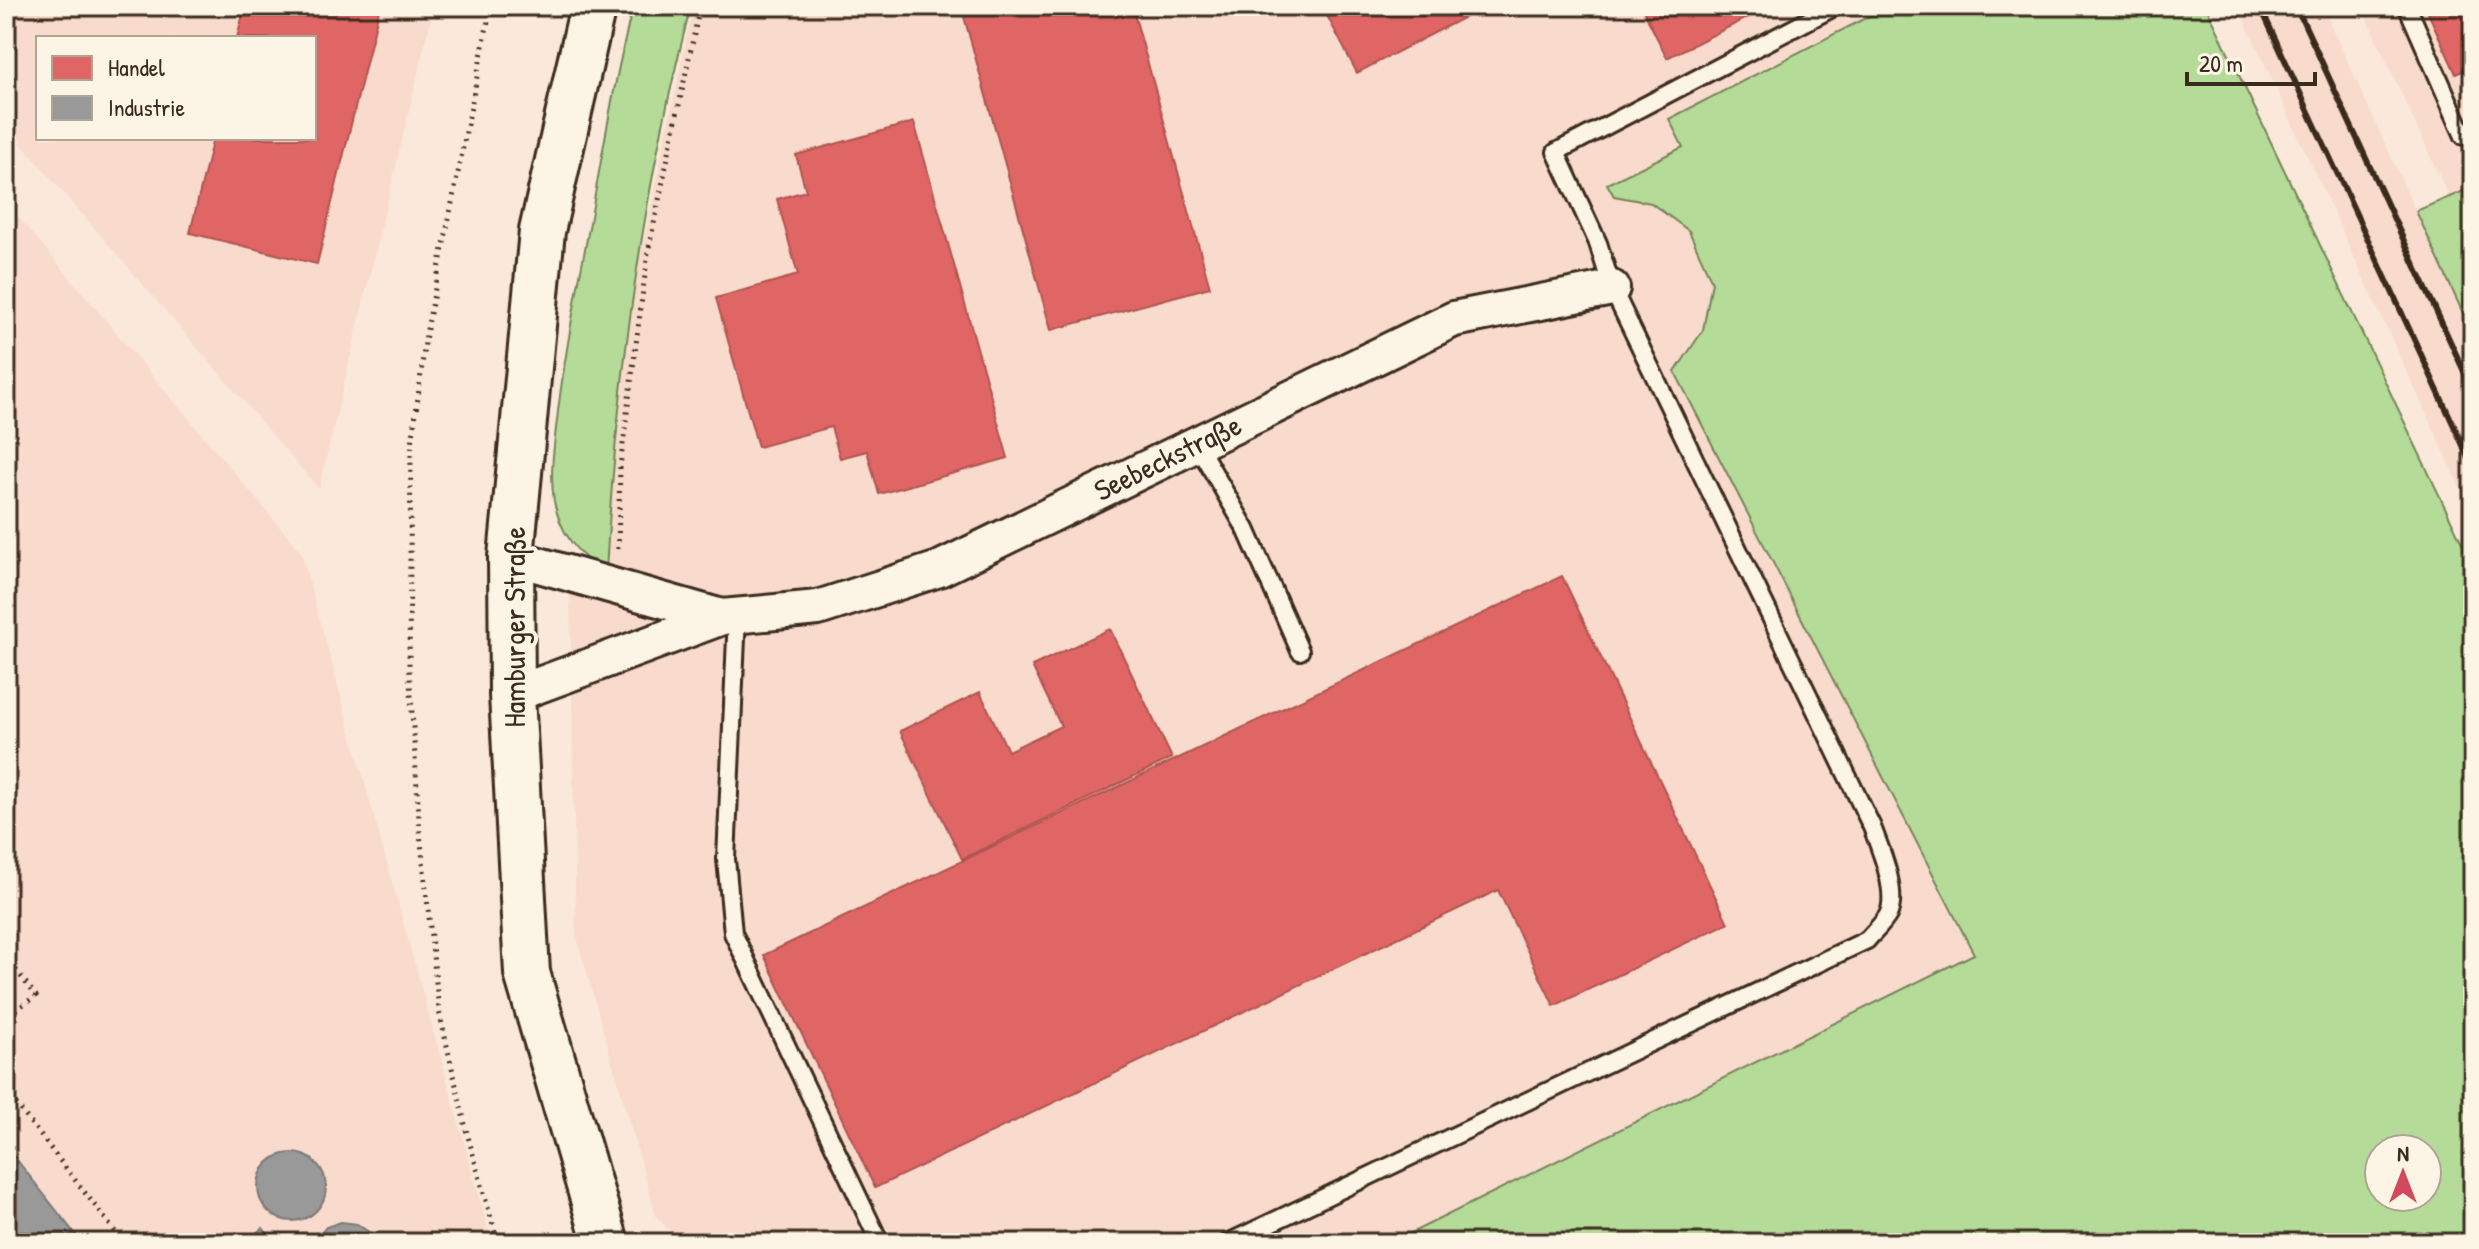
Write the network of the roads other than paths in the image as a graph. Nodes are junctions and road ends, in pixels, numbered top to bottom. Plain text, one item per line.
1 (593, 6) edge
2 (1836, 6) edge
3 (2407, 6) edge
4 (2473, 131) edge
5 (1612, 288) junction
6 (1197, 444) junction
7 (511, 557) junction
8 (729, 616) junction
9 (1300, 651) dead end
10 (512, 695) junction
11 (606, 1243) edge
12 (880, 1243) edge
13 (1228, 1243) edge

1 - 7 main road, Hamburger Straße
2 - 5 lane
3 - 4 lane
5 - 6 street, Seebeckstraße
5 - 13 lane
6 - 8 street, Seebeckstraße
6 - 9 lane
7 - 8 street, Seebeckstraße
7 - 10 main road, Hamburger Straße
8 - 10 street, Seebeckstraße
8 - 12 lane
10 - 11 main road, Hamburger Straße

